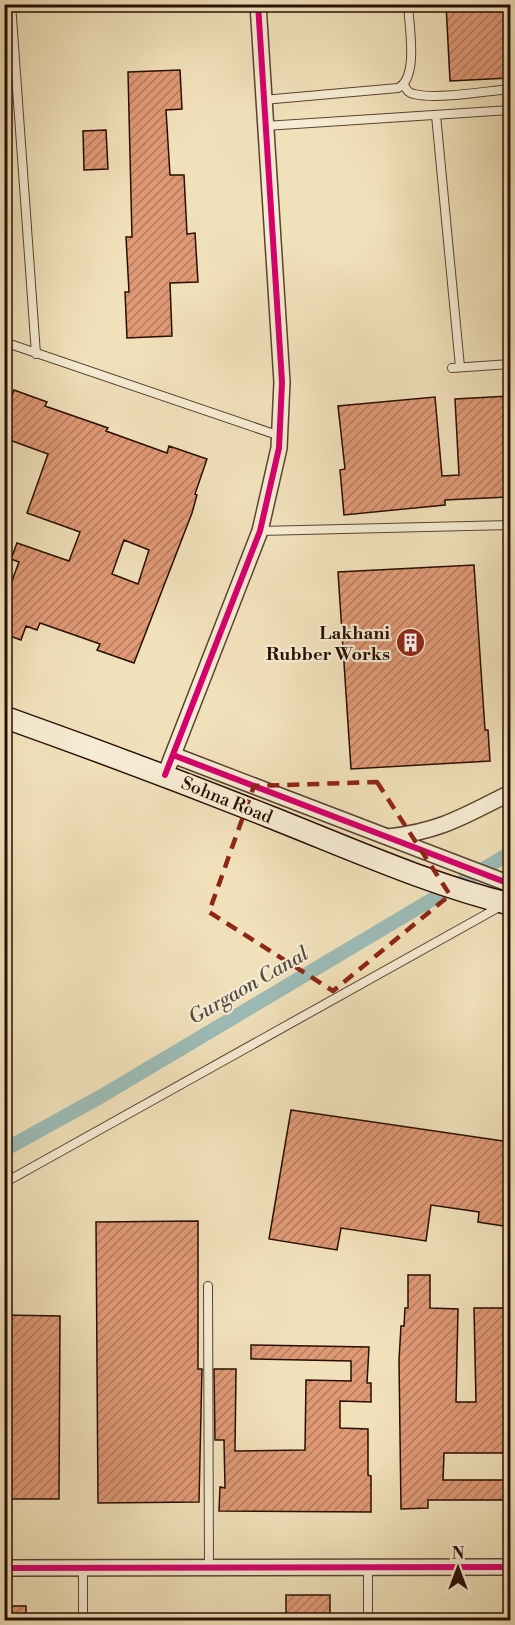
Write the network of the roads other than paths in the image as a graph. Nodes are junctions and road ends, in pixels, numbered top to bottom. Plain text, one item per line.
1 (11, 4) edge
2 (258, 4) edge
3 (408, 4) edge
4 (404, 85) junction
5 (510, 89) edge
6 (263, 100) junction
7 (510, 110) edge
8 (436, 115) junction
9 (265, 126) junction
10 (4, 342) edge
11 (36, 354) junction
12 (510, 364) edge
13 (280, 436) junction
14 (510, 525) edge
15 (260, 531) junction
16 (4, 717) edge
17 (169, 765) junction
18 (510, 793) edge
19 (385, 838) junction
20 (506, 893) edge
21 (4, 1183) edge
22 (208, 1286) dead end
23 (368, 1567) junction
24 (510, 1567) edge
25 (4, 1568) edge
26 (83, 1568) junction
27 (209, 1568) junction
28 (84, 1620) edge
29 (368, 1620) edge

1 - 11 lane
2 - 6 street
3 - 4 lane
4 - 5 lane
4 - 6 lane
6 - 9 street
7 - 8 lane
8 - 9 lane
8 - 12 lane
9 - 13 street
10 - 11 lane
11 - 13 lane
13 - 15 street
14 - 15 lane
15 - 17 street
16 - 17 main road, Sohna Road
17 - 19 street
17 - 20 main road, Sohna Road
18 - 19 street
19 - 20 street
20 - 21 lane
22 - 27 lane
23 - 24 street
23 - 27 street
23 - 29 lane
25 - 26 street
26 - 27 street
26 - 28 lane

